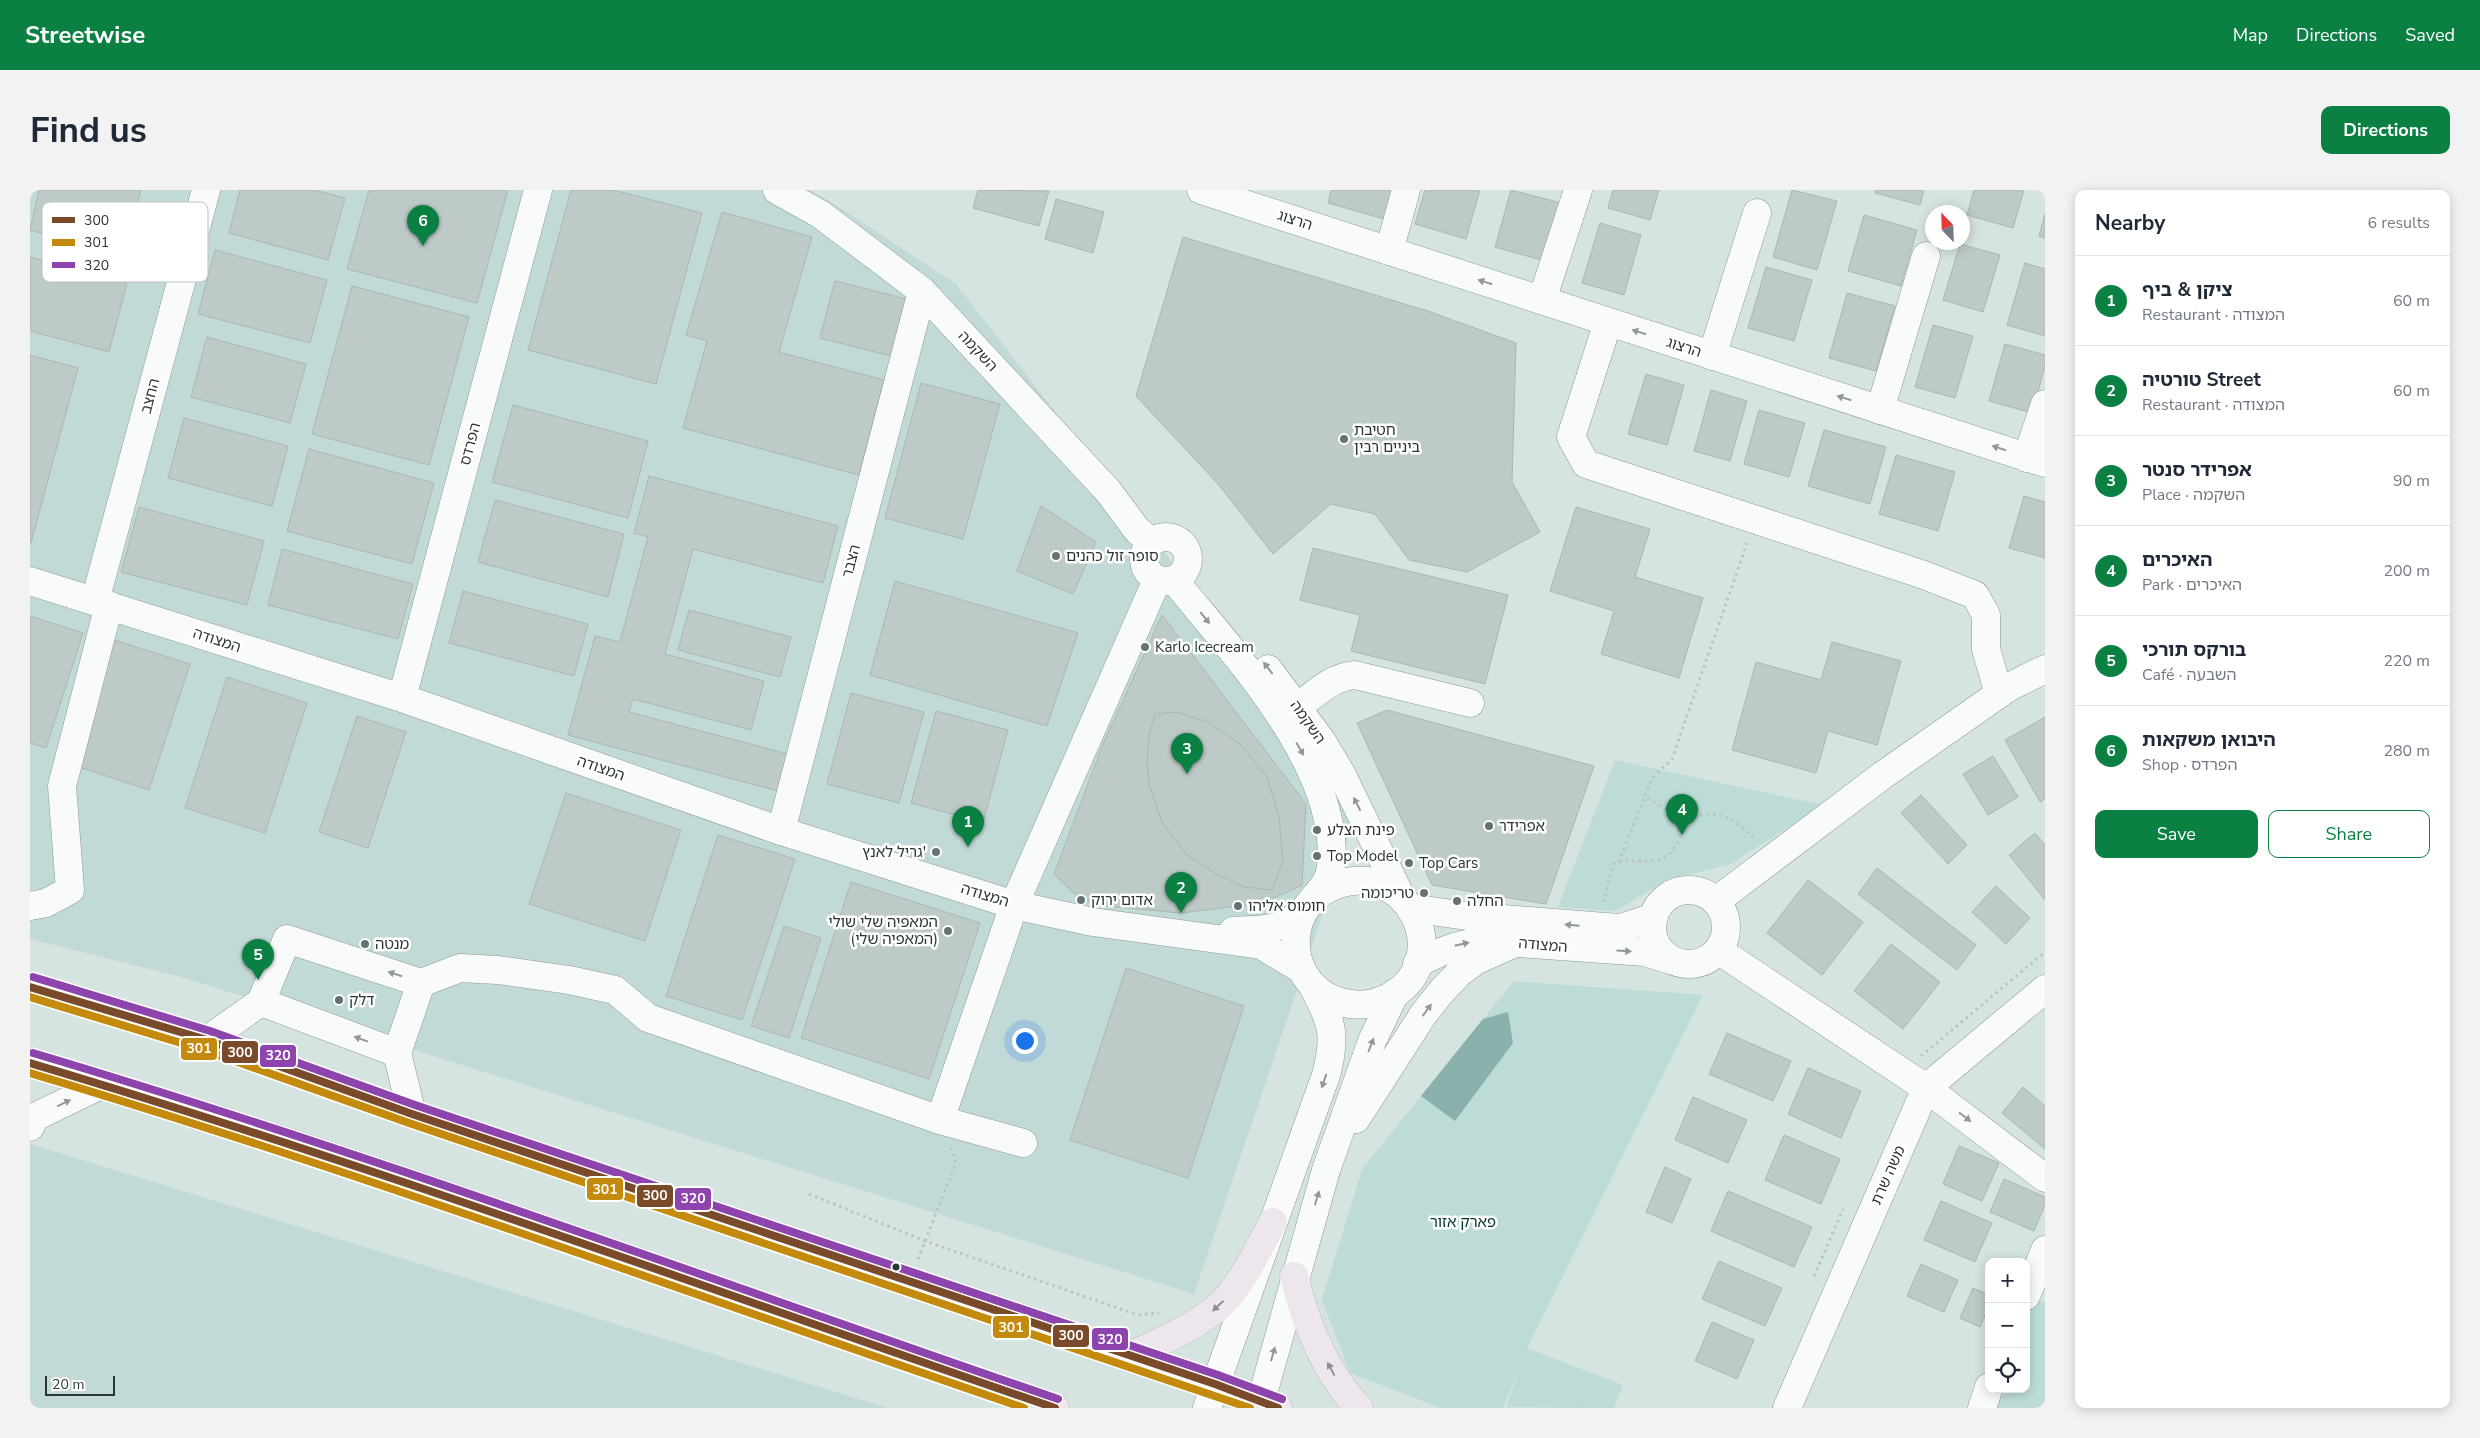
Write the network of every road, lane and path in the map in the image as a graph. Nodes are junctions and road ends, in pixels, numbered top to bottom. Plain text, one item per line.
1 (538, 190) edge
2 (777, 190) edge
3 (1201, 190) edge
4 (1406, 190) edge
5 (1578, 190) edge
6 (1757, 213) dead end
7 (1389, 251) junction
8 (1926, 256) dead end
9 (183, 282) edge
10 (922, 291) junction
11 (1542, 300) junction
12 (1608, 322) junction
13 (1712, 356) junction
14 (2045, 404) edge
15 (1880, 410) junction
16 (2036, 461) edge
17 (1755, 519) junction
18 (1152, 542) junction
19 (1173, 575) junction
20 (30, 582) edge
21 (102, 603) junction
22 (2045, 669) edge
23 (1999, 694) junction
24 (402, 698) junction
25 (1470, 703) dead end
26 (1298, 707) junction
27 (1643, 797) junction
28 (1674, 819) junction
29 (781, 831) junction
30 (1772, 859) junction
31 (1619, 862) junction
32 (1405, 901) junction
33 (1716, 901) junction
34 (1312, 902) junction
35 (1014, 905) junction
36 (30, 906) edge
37 (1654, 917) junction
38 (1596, 926) junction
39 (1176, 934) junction
40 (1515, 943) junction
41 (1718, 950) junction
42 (2045, 952) edge
43 (1672, 960) junction
44 (1417, 964) junction
45 (1307, 977) junction
46 (421, 982) junction
47 (30, 987) edge
48 (2045, 989) edge
49 (1395, 993) junction
50 (261, 1002) junction
51 (207, 1040) junction
52 (397, 1053) junction
53 (30, 1063) edge
54 (1902, 1072) junction
55 (103, 1084) junction
56 (1926, 1088) junction
57 (412, 1114) junction
58 (940, 1120) junction
59 (30, 1127) edge
60 (1023, 1143) dead end
61 (956, 1163) dead end
62 (1326, 1170) junction
63 (2045, 1178) edge
64 (809, 1194) dead end
65 (1274, 1222) junction
66 (925, 1241) junction
67 (2045, 1250) edge
68 (1294, 1276) junction
69 (909, 1282) junction
70 (2030, 1286) edge
71 (1163, 1312) dead end
72 (1128, 1357) junction
73 (1987, 1393) edge
74 (1211, 1396) edge
75 (1266, 1406) edge
76 (1788, 1406) edge
77 (1055, 1408) edge
78 (1359, 1408) edge
79 (1982, 1408) edge

1 - 24 street, הפרדס
2 - 10 street, השקמה
3 - 7 street, הרצוג
4 - 7 street
5 - 11 street
6 - 13 street, הרצוג
11 -> 7 street, הרצוג
8 - 15 street
9 - 21 street, החצב
10 - 18 street, השקמה
10 - 29 street, הצבר
11 - 12 street, הרצוג
13 -> 12 street, הרצוג
12 - 17 street
15 -> 13 street, הרצוג
14 - 16 street, הרצוג
16 -> 15 street, הרצוג
17 - 23 street
17 - 27 path
18 - 19 street
18 - 19 street
26 -> 19 street, השקמה
19 -> 34 street, השקמה
19 - 35 street
20 - 21 street, המצודה
21 - 24 street, המצודה
21 - 36 street, החצב
22 - 23 street
23 - 30 street
24 - 29 street, המצודה
25 - 26 street
32 -> 26 street, השקמה
27 - 28 path
27 - 31 path
28 - 30 path
28 - 31 path
29 - 35 street, המצודה
30 - 33 street
31 - 38 path
32 - 34 street
38 -> 32 street, המצודה
32 - 44 street
33 - 37 street
33 - 41 street
34 - 39 street, המצודה
34 - 45 street
35 - 39 street, המצודה
35 - 58 street
37 - 38 street, המצודה
37 - 43 street
39 - 45 street, המצודה
40 -> 43 street, המצודה
44 -> 40 street, המצודה
62 -> 40 street
41 - 43 street
41 - 54 street
42 - 54 path
44 - 49 street
45 - 49 street
45 -> 65 street
46 -> 50 street
46 - 52 street
46 - 58 street
47 - 51 highway
48 - 56 street, משה שרת
62 -> 49 street
50 - 51 street
52 -> 50 street
51 - 57 highway
52 - 57 street
53 - 55 highway
54 - 56 street
59 -> 55 street
55 - 77 highway
56 -> 63 street
56 - 76 street, משה שרת
57 - 69 highway
58 - 60 street
61 - 66 path
68 -> 62 street
64 - 66 path
65 -> 72 highway
65 - 74 street
66 - 69 path
66 - 71 path
67 - 70 street
75 -> 68 street
78 -> 68 highway
69 - 72 highway
72 - 74 highway
73 - 79 street
74 - 75 highway

